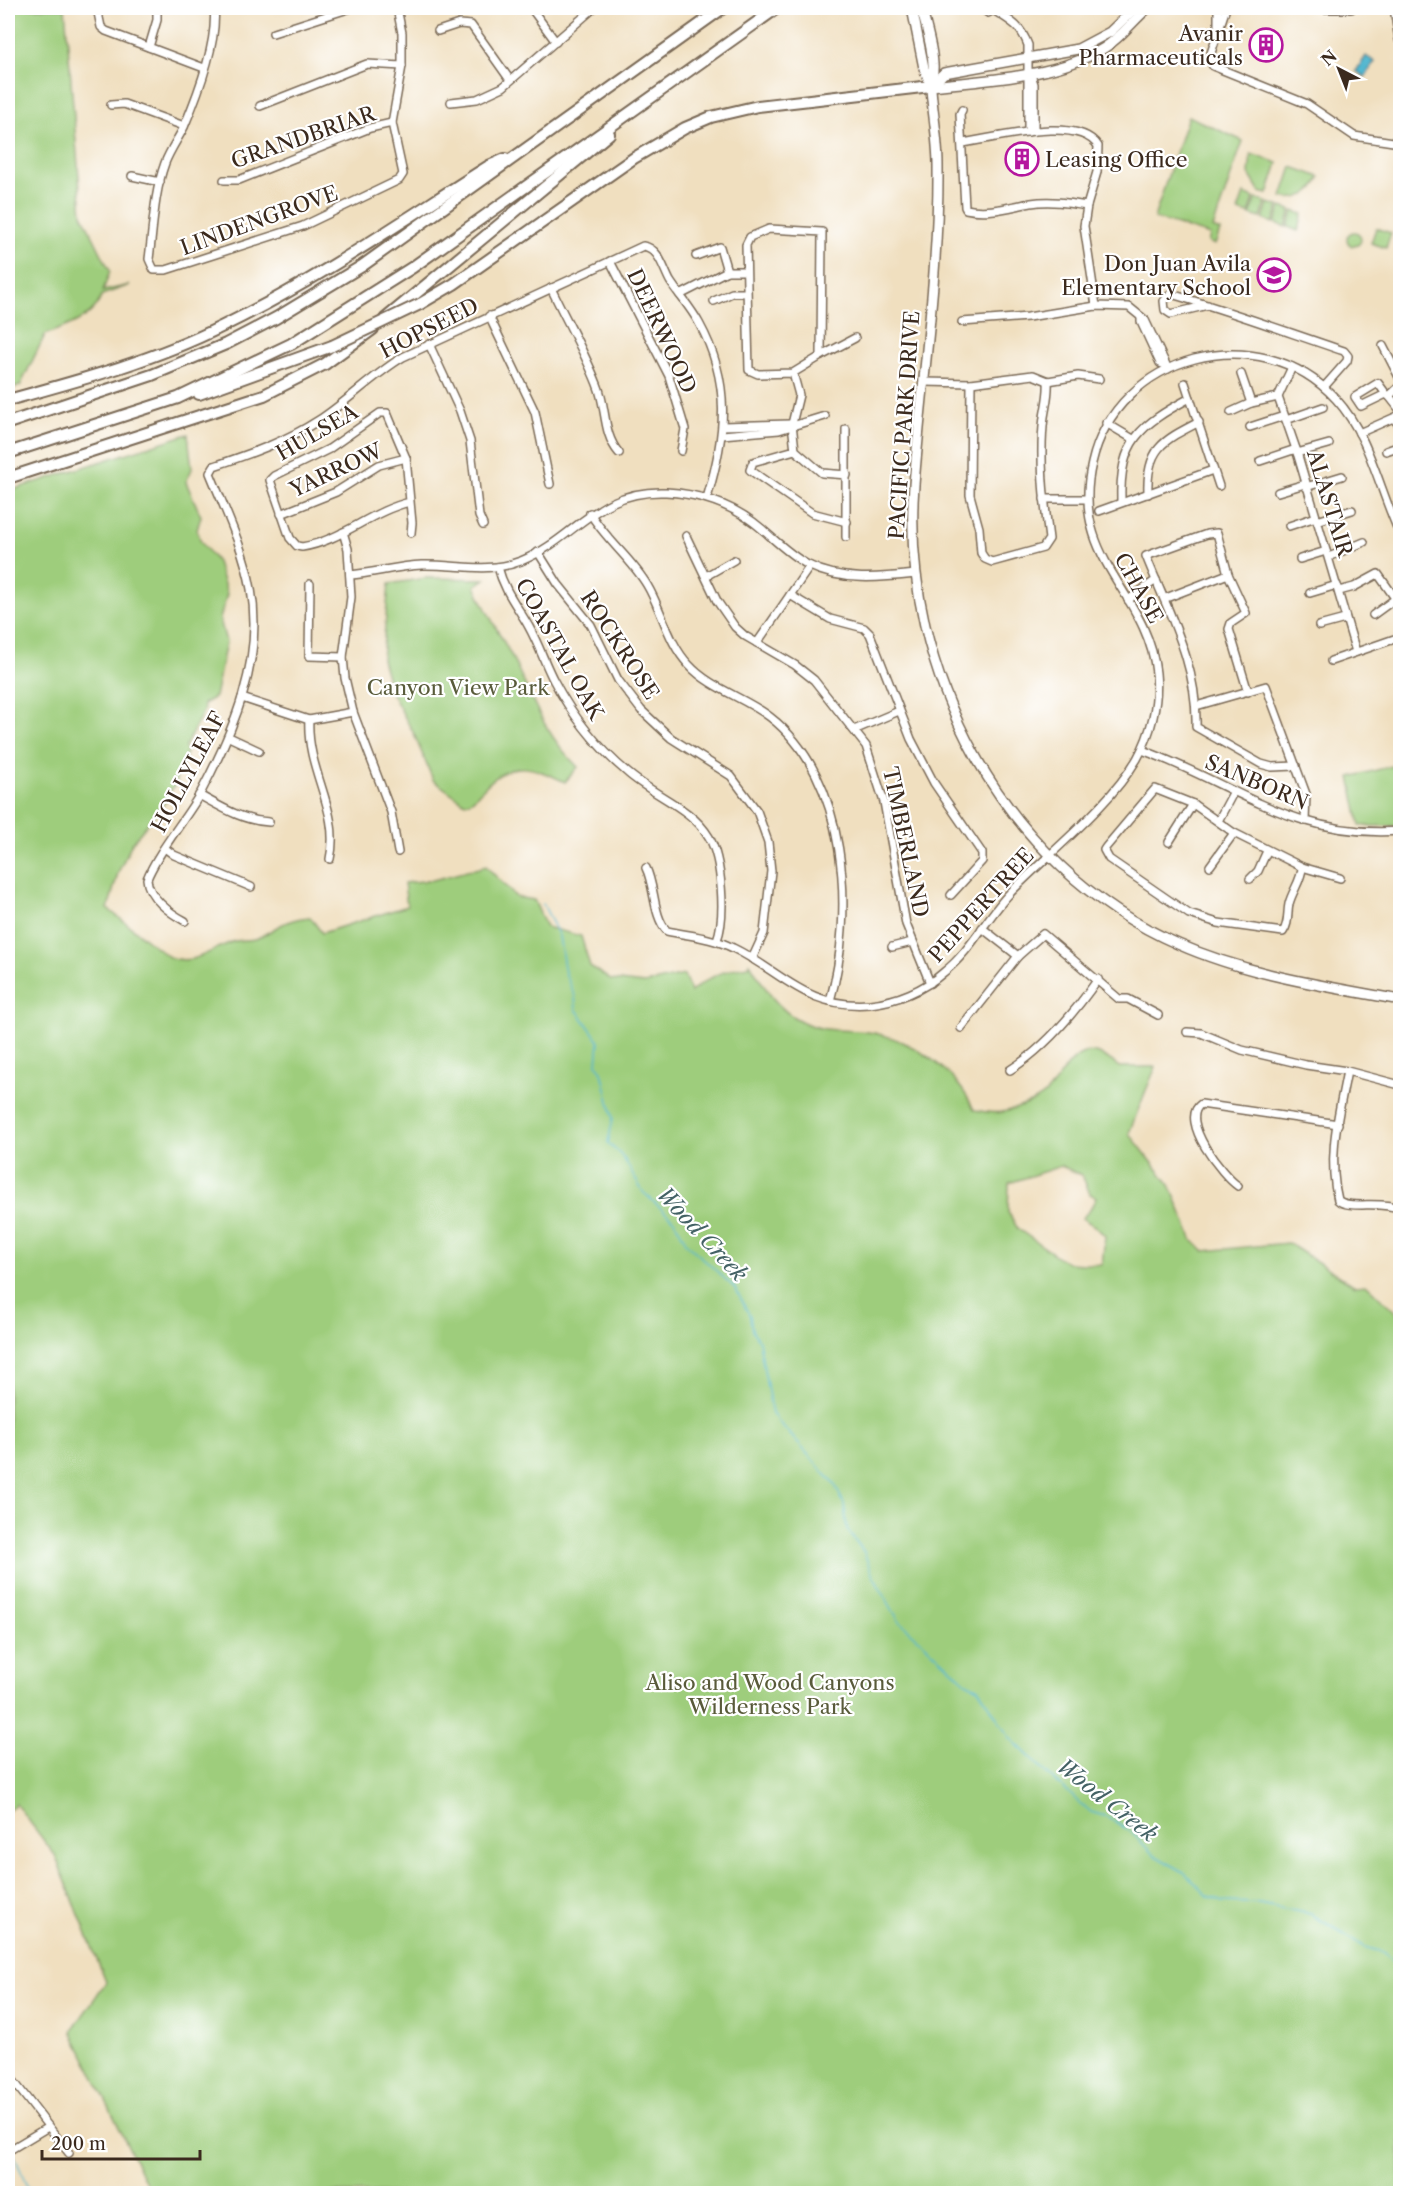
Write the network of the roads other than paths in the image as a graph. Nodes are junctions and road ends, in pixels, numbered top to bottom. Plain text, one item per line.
1 (97, 8) edge
2 (157, 8) edge
3 (214, 8) edge
4 (351, 8) edge
5 (397, 8) edge
6 (531, 8) edge
7 (594, 8) edge
8 (723, 8) edge
9 (777, 8) edge
10 (912, 8) edge
11 (921, 8) edge
12 (981, 8) edge
13 (1135, 8) edge
14 (1148, 8) edge
15 (1218, 8) edge
16 (1226, 8) edge
17 (1320, 8) edge
18 (1351, 8) edge
19 (1395, 8) edge
20 (996, 9) edge
21 (1218, 27) junction
22 (438, 31) dead end
23 (273, 33) dead end
24 (737, 35) junction
25 (1401, 40) edge
26 (556, 42) junction
27 (149, 47) junction
28 (931, 50) junction
29 (1030, 59) junction
30 (402, 66) junction
31 (204, 68) junction
32 (956, 71) junction
33 (1030, 72) junction
34 (510, 80) junction
35 (931, 86) junction
36 (451, 102) dead end
37 (111, 105) dead end
38 (260, 106) dead end
39 (962, 110) dead end
40 (392, 123) junction
41 (184, 126) junction
42 (1031, 132) junction
43 (962, 143) junction
44 (1401, 143) edge
45 (525, 150) junction
46 (132, 176) dead end
47 (224, 180) dead end
48 (160, 182) junction
49 (1088, 206) junction
50 (696, 256) dead end
51 (610, 261) junction
52 (727, 271) junction
53 (746, 271) junction
54 (551, 288) junction
55 (746, 292) junction
56 (680, 295) junction
57 (714, 301) dead end
58 (1208, 305) junction
59 (1096, 306) junction
60 (489, 316) junction
61 (962, 322) dead end
62 (855, 338) dead end
63 (429, 344) junction
64 (1383, 346) dead end
65 (821, 356) junction
66 (1167, 367) junction
67 (1292, 367) junction
68 (793, 373) junction
69 (1241, 374) dead end
70 (1099, 379) dead end
71 (1401, 379) edge
72 (1048, 381) junction
73 (924, 382) junction
74 (1185, 382) dead end
75 (971, 383) junction
76 (1401, 386) edge
77 (1324, 387) junction
78 (1278, 397) junction
79 (178, 398) junction
80 (1190, 398) junction
81 (8, 400) edge
82 (1251, 403) junction
83 (1323, 408) dead end
84 (1401, 410) edge
85 (1231, 412) dead end
86 (825, 416) dead end
87 (1397, 417) edge
88 (1285, 418) junction
89 (1199, 422) junction
90 (8, 423) edge
91 (1106, 423) junction
92 (792, 424) junction
93 (723, 426) junction
94 (1401, 426) edge
95 (1250, 427) dead end
96 (846, 429) dead end
97 (1359, 433) junction
98 (722, 435) junction
99 (1133, 439) junction
100 (1329, 444) dead end
101 (1400, 449) edge
102 (795, 450) junction
103 (1296, 451) junction
104 (1386, 451) dead end
105 (681, 452) dead end
106 (8, 453) edge
107 (619, 453) dead end
108 (406, 458) junction
109 (233, 459) joint
110 (1260, 461) dead end
111 (1213, 470) junction
112 (847, 475) junction
113 (1342, 476) dead end
114 (8, 478) edge
115 (550, 484) dead end
116 (1219, 486) dead end
117 (1305, 486) junction
118 (1278, 492) dead end
119 (1148, 494) junction
120 (707, 498) junction
121 (1044, 499) junction
122 (1086, 499) junction
123 (410, 502) junction
124 (1121, 502) junction
125 (1352, 510) dead end
126 (1100, 511) dead end
127 (281, 513) junction
128 (590, 513) junction
129 (1316, 519) junction
130 (848, 522) junction
131 (483, 525) dead end
132 (1289, 526) dead end
133 (343, 532) junction
134 (411, 532) dead end
135 (1401, 534) edge
136 (686, 536) dead end
137 (846, 537) dead end
138 (1364, 542) dead end
139 (538, 552) junction
140 (1328, 554) junction
141 (1300, 559) dead end
142 (734, 560) dead end
143 (810, 566) junction
144 (498, 567) junction
145 (916, 574) junction
146 (1228, 574) junction
147 (350, 575) junction
148 (706, 576) junction
149 (1156, 580) junction
150 (310, 584) dead end
151 (1338, 588) junction
152 (1310, 593) dead end
153 (790, 595) junction
154 (1166, 598) junction
155 (1128, 600) junction
156 (1398, 602) edge
157 (1373, 615) dead end
158 (1345, 619) junction
159 (1319, 626) dead end
160 (1401, 637) edge
161 (758, 643) junction
162 (1356, 652) junction
163 (343, 657) junction
164 (1331, 661) dead end
165 (1248, 692) junction
166 (242, 698) junction
167 (1196, 706) junction
168 (899, 711) junction
169 (353, 712) junction
170 (309, 720) junction
171 (854, 730) junction
172 (229, 737) junction
173 (1142, 750) junction
174 (259, 751) dead end
175 (1296, 766) junction
176 (1233, 793) junction
177 (199, 795) junction
178 (1193, 804) junction
179 (1218, 820) junction
180 (1305, 821) junction
181 (269, 822) dead end
182 (1401, 831) edge
183 (1234, 833) junction
184 (1169, 842) dead end
185 (166, 849) junction
186 (1268, 851) junction
187 (398, 852) dead end
188 (1049, 855) junction
189 (330, 859) dead end
190 (1210, 866) dead end
191 (1302, 867) junction
192 (646, 868) dead end
193 (1340, 878) dead end
194 (1250, 879) dead end
195 (250, 887) dead end
196 (951, 895) dead end
197 (185, 921) dead end
198 (981, 928) junction
199 (717, 940) junction
200 (912, 942) junction
201 (892, 947) dead end
202 (1018, 956) junction
203 (752, 958) junction
204 (1098, 979) junction
205 (930, 983) junction
206 (830, 1000) junction
207 (1401, 1000) edge
208 (1158, 1015) dead end
209 (961, 1028) dead end
210 (1187, 1032) dead end
211 (1010, 1070) dead end
212 (1347, 1071) junction
213 (1401, 1085) edge
214 (1338, 1124) junction
215 (1238, 1186) dead end
216 (1401, 1209) edge
217 (8, 2074) edge
218 (48, 2127) junction
219 (9, 2150) edge
220 (69, 2153) dead end

1 - 27 street
2 - 27 street
3 - 31 street
4 - 23 street
5 - 30 street
6 - 26 street
7 - 26 street
8 - 45 highway
9 - 24 highway
10 - 35 main road
11 - 28 main road, PACIFIC PARK DRIVE
12 - 20 street
13 - 29 main road
14 - 33 main road
15 - 21 street
16 - 21 street
17 - 18 main road
19 - 25 main road
20 - 29 street
21 - 44 street
22 - 34 street
24 - 79 highway
24 - 114 highway
26 - 34 street
27 - 31 street
28 - 32 main road
28 - 35 main road, PACIFIC PARK DRIVE
29 - 32 main road
29 - 33 street
30 - 38 street
30 - 40 street
31 - 41 street
32 - 35 main road
33 - 35 main road
33 - 42 street
34 - 36 street
35 - 73 main road, PACIFIC PARK DRIVE
35 - 79 highway, bridge
37 - 41 street
39 - 43 street
40 - 47 street, GRANDBRIAR
40 - 48 street, LINDENGROVE
41 - 48 street
42 - 43 street
42 - 49 street
43 - 49 street
45 - 81 highway
45 - 90 highway
46 - 48 street
49 - 59 street
50 - 52 street
51 - 54 street, HOPSEED
51 - 56 street, HOPSEED
51 - 105 street, DEERWOOD
52 - 53 street
52 - 56 street
53 - 55 street
53 - 65 street
54 - 60 street, HOPSEED
54 - 107 street
55 - 57 street
55 - 68 street
56 - 93 street
58 - 58 street
58 - 77 street
59 - 61 street
59 - 66 street
60 - 63 street, HOPSEED
60 - 115 street
62 - 65 street
63 - 109 street, HOPSEED
63 - 131 street
64 - 71 street
65 - 68 street
66 - 67 street, CHASE
66 - 91 street, CHASE
67 - 77 street, CHASE
67 - 78 street
68 - 92 street
69 - 82 street
70 - 72 street
72 - 75 street
72 - 121 street
73 - 75 street
73 - 145 main road, PACIFIC PARK DRIVE
74 - 80 street
75 - 121 street
76 - 84 street
77 - 97 street, CHASE
78 - 82 street
78 - 88 street, ALASTAIR
79 - 106 highway
80 - 89 street
80 - 99 street
82 - 85 street
83 - 88 street
86 - 92 street
87 - 94 street
87 - 97 street
88 - 95 street
88 - 103 street, ALASTAIR
89 - 111 street
89 - 119 street
91 - 99 street
91 - 122 street, CHASE
92 - 93 street
92 - 98 street
92 - 102 street
93 - 98 street
96 - 112 street
97 - 135 street, CHASE
98 - 120 street
99 - 124 street
100 - 103 street
101 - 104 street
102 - 112 street
102 - 130 street
103 - 110 street
103 - 117 street, ALASTAIR
108 - 123 street
108 - 127 street, YARROW
108 - 127 street, HULSEA
109 - 166 street, HOLLYLEAF
111 - 116 street
111 - 119 street
112 - 130 street
113 - 117 street
117 - 118 street
117 - 129 street, ALASTAIR
119 - 124 street
120 - 128 street
120 - 143 street
121 - 122 street
122 - 155 street, CHASE
123 - 133 street
123 - 134 street
124 - 126 street
125 - 129 street
127 - 133 street
128 - 139 street
128 - 206 street
129 - 132 street
129 - 140 street, ALASTAIR
130 - 137 street
133 - 147 street
136 - 148 street, TIMBERLAND
138 - 140 street
139 - 144 street
139 - 203 street, ROCKROSE
140 - 141 street
140 - 151 street, ALASTAIR
142 - 148 street
143 - 145 street
143 - 153 street
144 - 147 street
144 - 199 street, COASTAL OAK
145 - 188 main road, PACIFIC PARK DRIVE
146 - 149 street
146 - 154 street
146 - 165 street
147 - 163 street
148 - 161 street, TIMBERLAND
149 - 154 street
149 - 155 street
150 - 163 street
151 - 152 street
151 - 156 street
151 - 158 street, ALASTAIR
153 - 161 street
153 - 168 street
154 - 167 street
155 - 173 street, CHASE
156 - 157 street
158 - 159 street
158 - 162 street, ALASTAIR
160 - 162 street
161 - 171 street, TIMBERLAND
162 - 164 street
163 - 169 street
165 - 167 street
165 - 175 street
166 - 170 street
166 - 172 street, HOLLYLEAF
167 - 175 street
168 - 171 street
168 - 196 street
169 - 170 street
169 - 187 street
170 - 189 street
171 - 200 street, TIMBERLAND
172 - 174 street
172 - 177 street, HOLLYLEAF
173 - 176 street, SANBORN
173 - 188 street, CHASE
175 - 180 street
176 - 179 street
176 - 180 street, SANBORN
177 - 181 street
177 - 185 street, HOLLYLEAF
178 - 179 street
178 - 184 street
178 - 191 street
179 - 183 street
180 - 182 street, SANBORN
183 - 186 street
183 - 190 street
185 - 195 street
185 - 197 street, HOLLYLEAF
186 - 191 street
186 - 194 street
188 - 198 street, PEPPERTREE
188 - 207 main road, PACIFIC PARK DRIVE
191 - 193 street
192 - 199 street, PEPPERTREE
198 - 202 street
198 - 205 street, PEPPERTREE
199 - 203 street, PEPPERTREE
200 - 201 street, TIMBERLAND
200 - 205 street, TIMBERLAND
202 - 204 street
202 - 209 street
203 - 206 street, PEPPERTREE
204 - 208 street
204 - 211 street
205 - 206 street, PEPPERTREE
210 - 212 street
212 - 213 street
212 - 214 street
214 - 215 street
214 - 216 street
217 - 218 street
218 - 219 street
218 - 220 street

